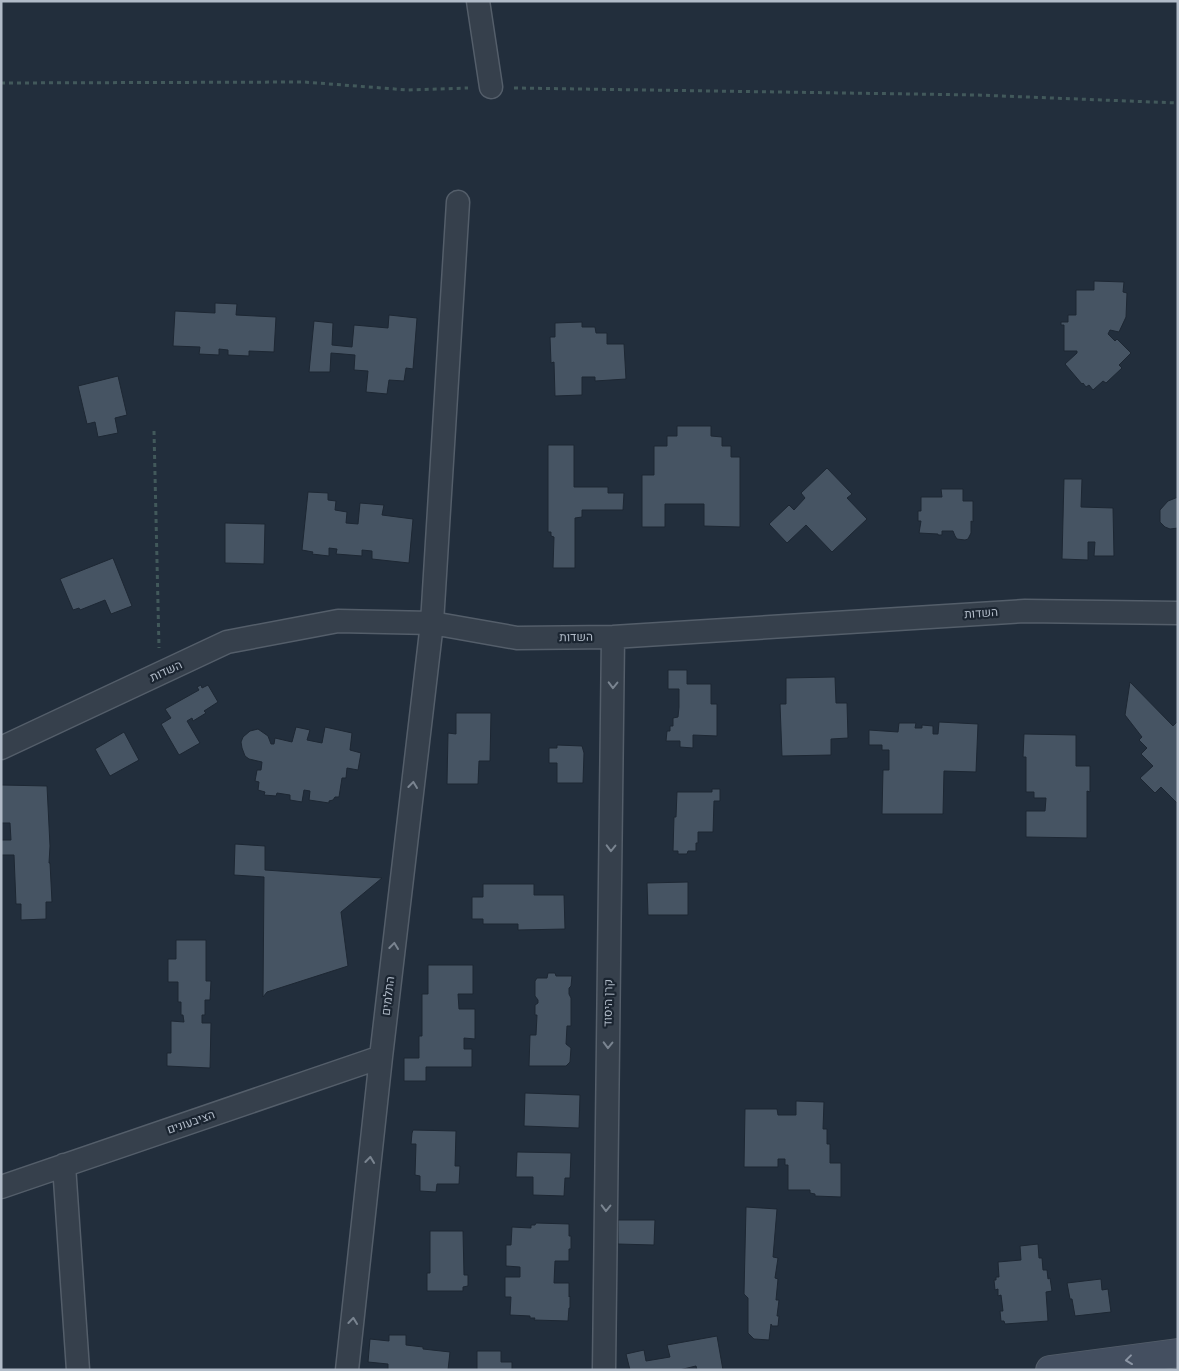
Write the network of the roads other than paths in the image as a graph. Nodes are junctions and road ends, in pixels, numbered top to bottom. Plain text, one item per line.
1 (478, 1) edge
2 (491, 87) road end
3 (458, 202) dead end
4 (1178, 613) edge
5 (432, 623) junction
6 (613, 637) junction
7 (1, 748) edge
8 (381, 1057) junction
9 (64, 1165) junction
10 (1, 1187) edge
11 (1178, 1353) edge
12 (78, 1370) edge
13 (347, 1370) edge
14 (604, 1370) edge
15 (1050, 1370) edge

1 - 2 street
3 - 5 street, התלמים
4 - 6 street, השדות
5 - 6 street, השדות
5 - 7 street, השדות
8 -> 5 street, התלמים
6 -> 14 street, קרן היסוד
8 - 9 street, הציבעונים
13 -> 8 street, התלמים
9 - 10 street, הציבעונים
9 - 12 street
11 -> 15 street

